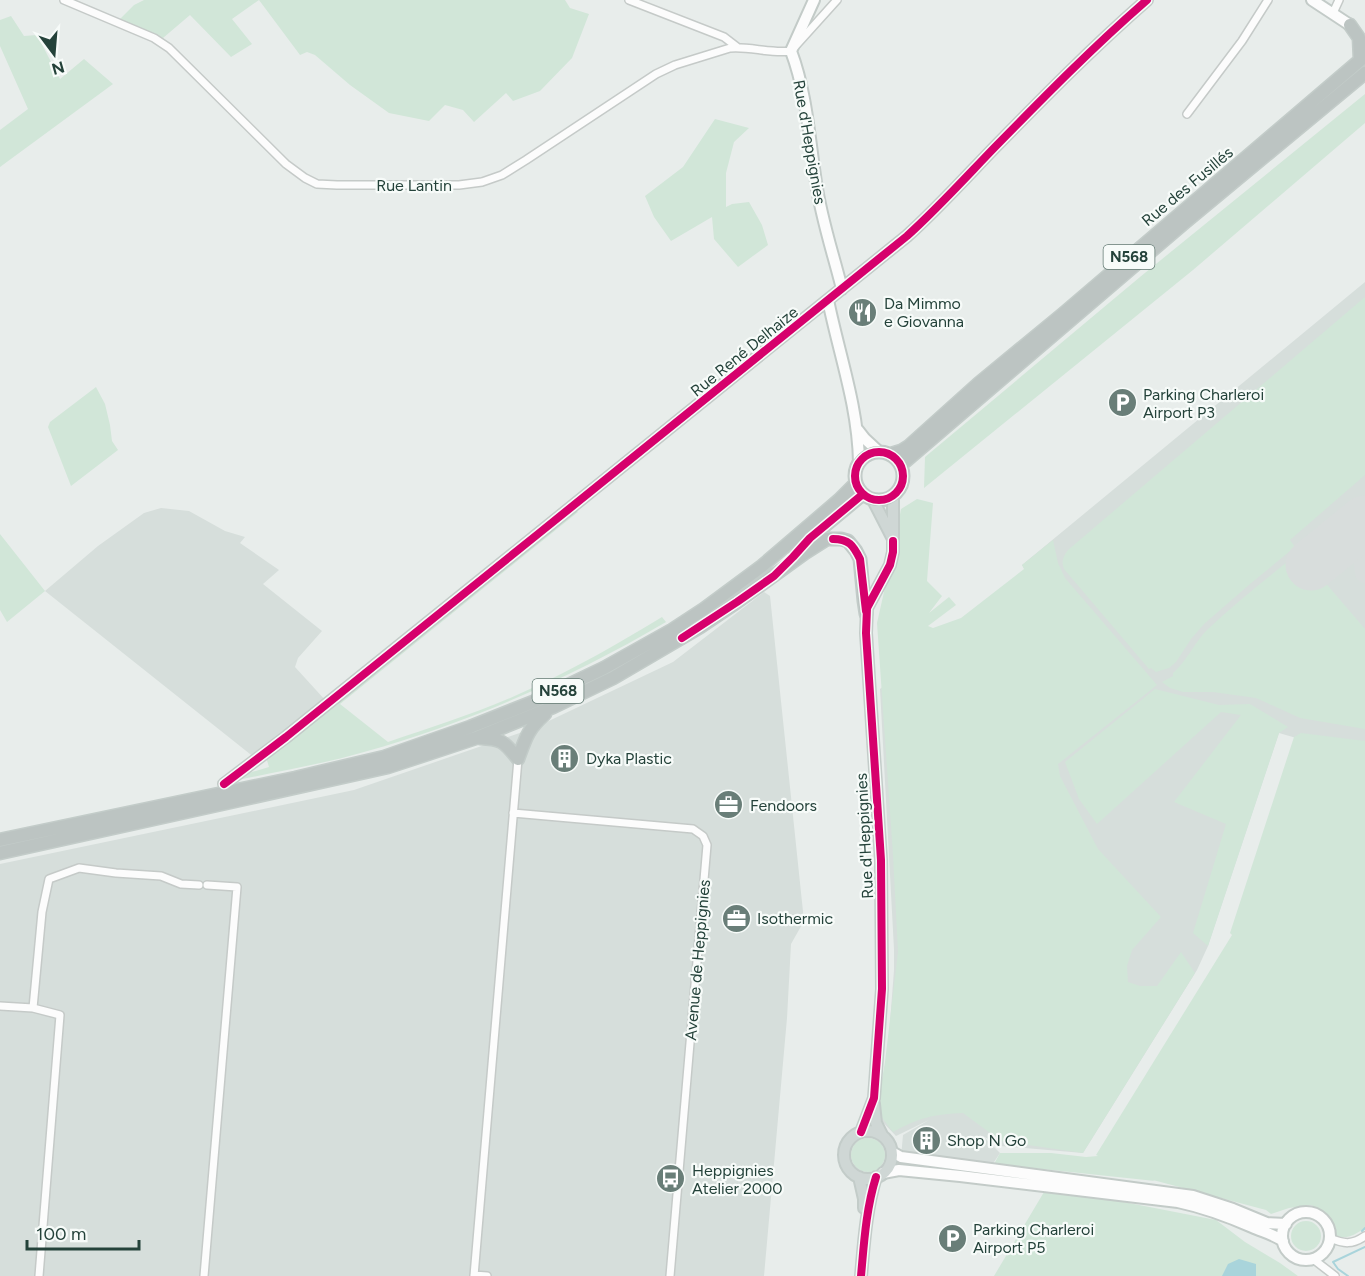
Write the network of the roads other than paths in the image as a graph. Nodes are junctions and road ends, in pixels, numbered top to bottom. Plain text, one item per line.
1 (64, 0) edge
2 (629, 0) edge
3 (814, 0) edge
4 (837, 0) edge
5 (1147, 0) edge
6 (1268, 0) edge
7 (1312, 0) edge
8 (1339, 0) edge
9 (1333, 13) junction
10 (1350, 25) junction
11 (1365, 30) edge
12 (737, 47) junction
13 (791, 51) junction
14 (1363, 58) edge
15 (1365, 73) edge
16 (1187, 114) dead end
17 (842, 289) junction
18 (828, 300) junction
19 (856, 428) junction
20 (878, 451) junction
21 (891, 454) junction
22 (860, 462) junction
23 (902, 465) junction
24 (856, 483) junction
25 (868, 497) junction
26 (892, 497) junction
27 (894, 542) junction
28 (774, 576) junction
29 (866, 614) junction
30 (553, 707) junction
31 (476, 738) junction
32 (518, 759) junction
33 (224, 784) joint
34 (209, 796) junction
35 (513, 813) junction
36 (0, 840) edge
37 (0, 853) edge
38 (0, 1006) edge
39 (33, 1008) junction
40 (874, 1098) junction
41 (861, 1132) junction
42 (882, 1135) junction
43 (892, 1152) junction
44 (880, 1175) junction
45 (859, 1177) junction
46 (1286, 1224) junction
47 (865, 1226) junction
48 (1365, 1236) edge
49 (1330, 1238) junction
50 (1283, 1241) junction
51 (1313, 1259) junction
52 (474, 1275) edge
53 (39, 1276) edge
54 (204, 1276) edge
55 (488, 1276) edge
56 (670, 1276) edge
57 (861, 1276) edge
58 (1335, 1276) edge

1 - 12 street, Rue Lantin
2 - 12 street
3 - 13 street
4 - 13 street
5 - 17 street, Rue René Delhaize
6 - 16 street
7 - 9 street
8 - 9 street
9 - 10 street
10 - 11 highway
10 - 14 highway
12 - 13 street, Rue Lantin
13 - 17 street, Rue d'Heppignies
14 - 21 highway, Rue des Fusillés / N568
15 - 23 highway, Rue des Fusillés / N568
17 - 18 street, Rue René Delhaize
18 - 19 street
18 - 33 street, Rue René Delhaize
19 - 20 street
19 - 22 street
20 - 21 highway
20 - 22 highway
21 - 23 highway
22 - 24 highway
23 - 26 highway
24 - 25 highway
24 - 34 highway, N568
25 - 26 highway
25 - 27 main road
25 - 28 highway, N568
26 - 27 main road, Rue d'Heppignies
27 - 29 main road, Rue d'Heppignies
28 - 29 highway
28 - 30 highway, N568
29 - 40 main road, Rue d'Heppignies
30 - 31 highway, N568
30 - 32 highway
31 - 32 highway
31 - 37 highway, N568
32 - 35 street
33 - 34 highway
34 - 36 highway, N568
35 - 52 street
35 - 56 street, Avenue de Heppignies
38 - 39 street
39 - 53 street
39 - 54 street
40 - 41 main road, Rue d'Heppignies
40 - 42 main road, Rue d'Heppignies
41 - 42 main road
41 - 45 main road
42 - 43 main road
43 - 44 main road
43 - 46 street
44 - 45 main road
44 - 47 main road
44 - 50 street
45 - 47 main road
46 - 49 street
46 - 50 street
47 - 57 main road
48 - 49 street
49 - 51 street
50 - 51 street
51 - 58 street
52 - 55 street

